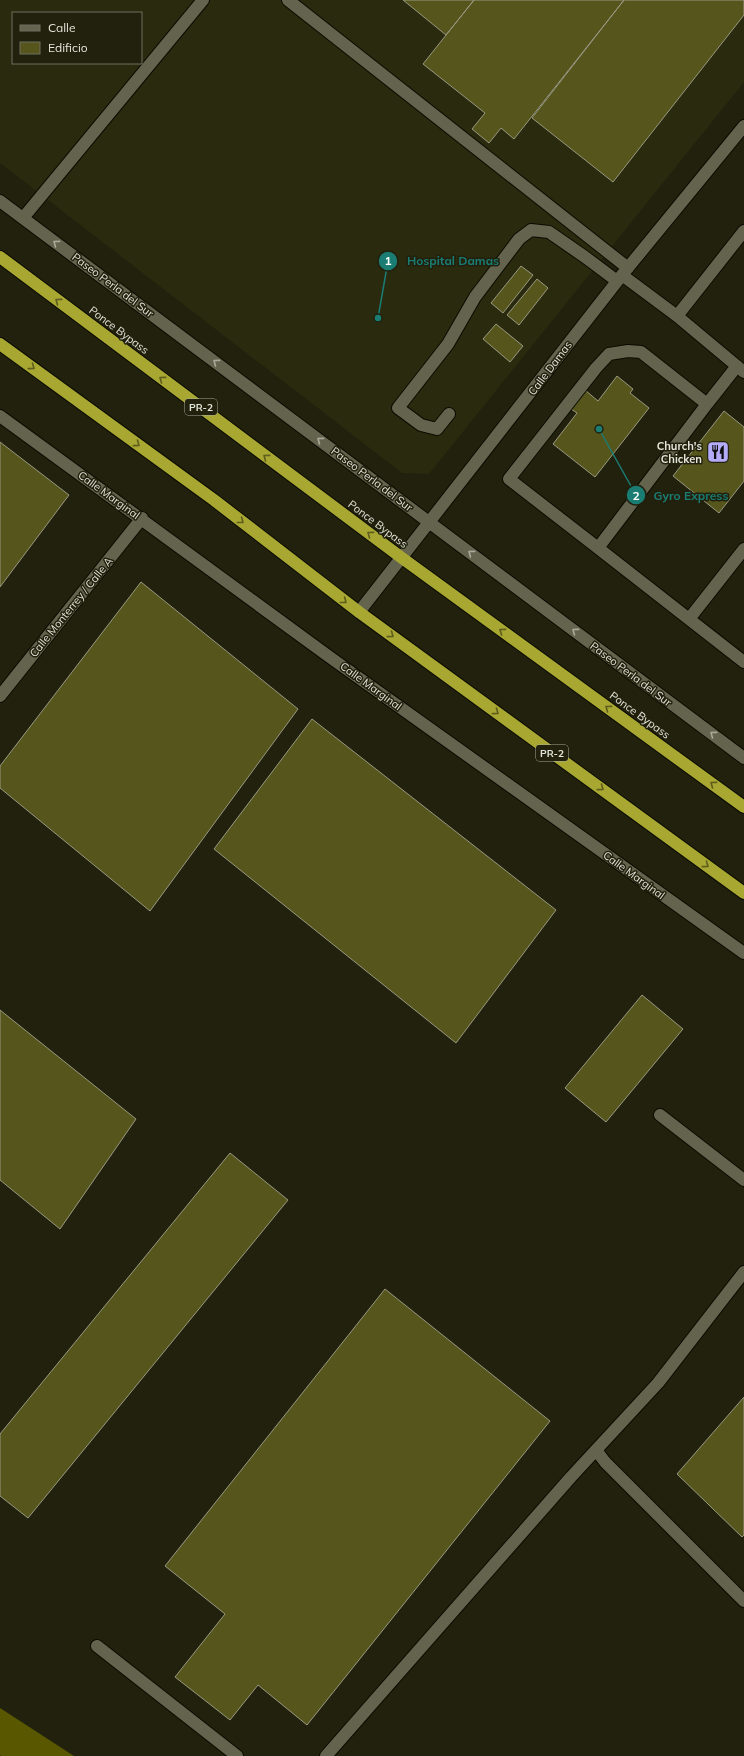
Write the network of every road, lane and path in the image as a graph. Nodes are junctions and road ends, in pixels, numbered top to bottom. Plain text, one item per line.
1 (203, 0) edge
2 (288, 0) edge
3 (744, 126) edge
4 (0, 201) edge
5 (23, 218) junction
6 (744, 231) edge
7 (0, 257) edge
8 (622, 275) junction
9 (677, 316) junction
10 (0, 344) edge
11 (741, 369) edge
12 (707, 404) junction
13 (449, 414) dead end
14 (0, 416) edge
15 (142, 518) junction
16 (430, 522) junction
17 (598, 548) junction
18 (744, 549) edge
19 (402, 558) junction
20 (359, 612) junction
21 (689, 620) junction
22 (744, 662) edge
23 (0, 696) edge
24 (744, 758) edge
25 (744, 807) edge
26 (744, 893) edge
27 (744, 953) edge
28 (660, 1115) dead end
29 (744, 1180) edge
30 (744, 1272) edge
31 (596, 1450) junction
32 (744, 1601) edge
33 (97, 1646) dead end
34 (237, 1756) edge
35 (326, 1756) edge

1 - 5 street
2 - 8 street
3 - 8 street, Calle Damas
4 - 5 street, Paseo Perla del Sur
16 -> 5 street, Paseo Perla del Sur
6 - 9 street
19 -> 7 highway, Ponce Bypass / PR-2
8 - 9 street
8 - 13 street
8 - 16 street, Calle Damas
9 - 11 street
10 -> 20 highway, PR-2
11 - 12 street
12 - 17 street
12 - 17 street
14 - 15 street, Calle Marginal
15 - 23 street, Calle Monterrey / Calle A
15 - 27 street, Calle Marginal
16 - 19 street, Calle Damas
24 -> 16 street, Paseo Perla del Sur
17 - 21 street
18 - 21 street
19 - 20 street, Calle Damas
25 -> 19 highway, Ponce Bypass / PR-2
20 -> 26 highway, PR-2
21 - 22 street
28 - 29 street
30 - 31 street
31 - 32 street
31 - 35 street
33 - 34 street

